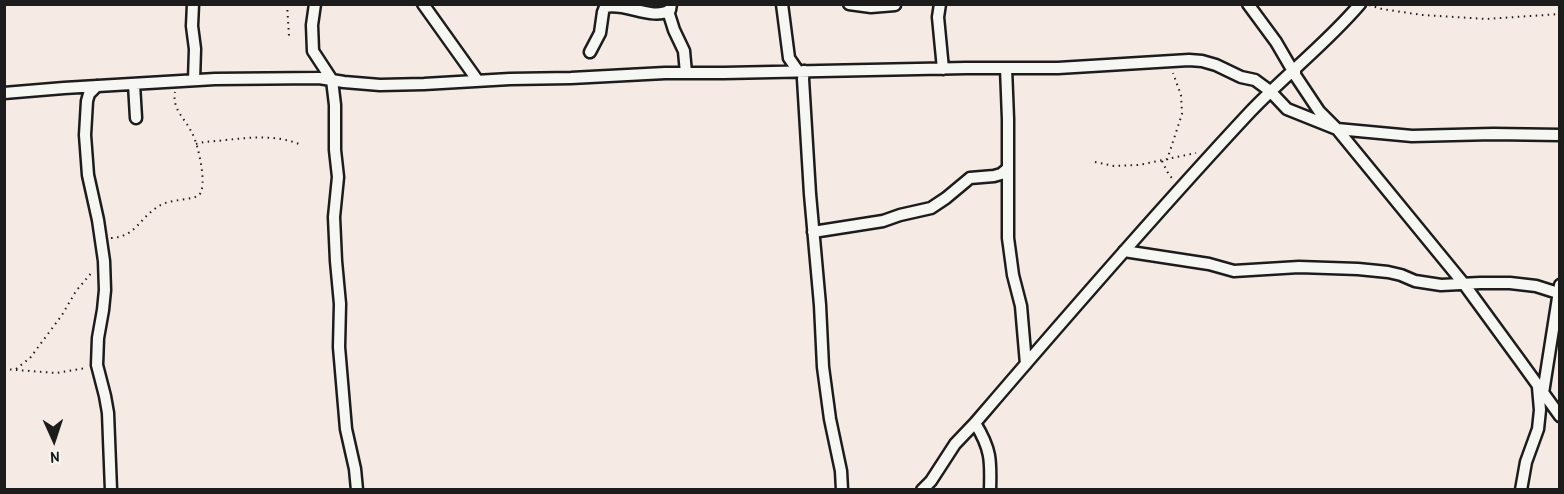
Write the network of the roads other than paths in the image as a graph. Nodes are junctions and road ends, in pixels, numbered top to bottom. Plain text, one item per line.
1 (194, 4) edge
2 (315, 4) edge
3 (782, 4) edge
4 (849, 4) edge
5 (940, 4) edge
6 (1248, 4) edge
7 (1360, 4) edge
8 (895, 5) edge
9 (428, 7) edge
10 (670, 8) edge
11 (590, 52) dead end
12 (1006, 68) junction
13 (943, 69) junction
14 (1295, 70) junction
15 (801, 71) junction
16 (686, 73) junction
17 (194, 80) junction
18 (332, 80) junction
19 (478, 81) junction
20 (134, 84) junction
21 (97, 86) junction
22 (1270, 91) junction
23 (4, 93) edge
24 (136, 118) dead end
25 (1337, 129) junction
26 (1560, 135) edge
27 (1007, 168) junction
28 (813, 232) junction
29 (1124, 251) junction
30 (1464, 284) junction
31 (1559, 289) edge
32 (1556, 338) edge
33 (1026, 364) junction
34 (1540, 390) junction
35 (1560, 416) edge
36 (975, 423) junction
37 (111, 489) edge
38 (357, 489) edge
39 (842, 489) edge
40 (922, 489) edge
41 (990, 489) edge
42 (1521, 489) edge

1 - 17 street
2 - 18 street
3 - 15 street
4 - 8 street
5 - 13 street
6 - 14 street
7 - 14 street
9 - 19 street
10 - 11 street
10 - 16 street
12 - 13 street
12 - 22 street
12 - 27 street
13 - 15 street
14 - 22 street
14 - 25 street
15 - 16 street
15 - 28 street
16 - 19 street
17 - 18 street
17 - 20 street
18 - 19 street
18 - 38 street
20 - 21 street
20 - 24 street
21 - 23 street
21 - 37 street
22 - 25 street
22 - 29 street
25 - 26 street
25 - 30 street
27 - 28 street
27 - 33 street
28 - 39 street
29 - 30 street
29 - 33 street
30 - 31 street
30 - 34 street
31 - 32 street
32 - 34 street
33 - 36 street
34 - 35 street
34 - 42 street
36 - 40 street
36 - 41 street

